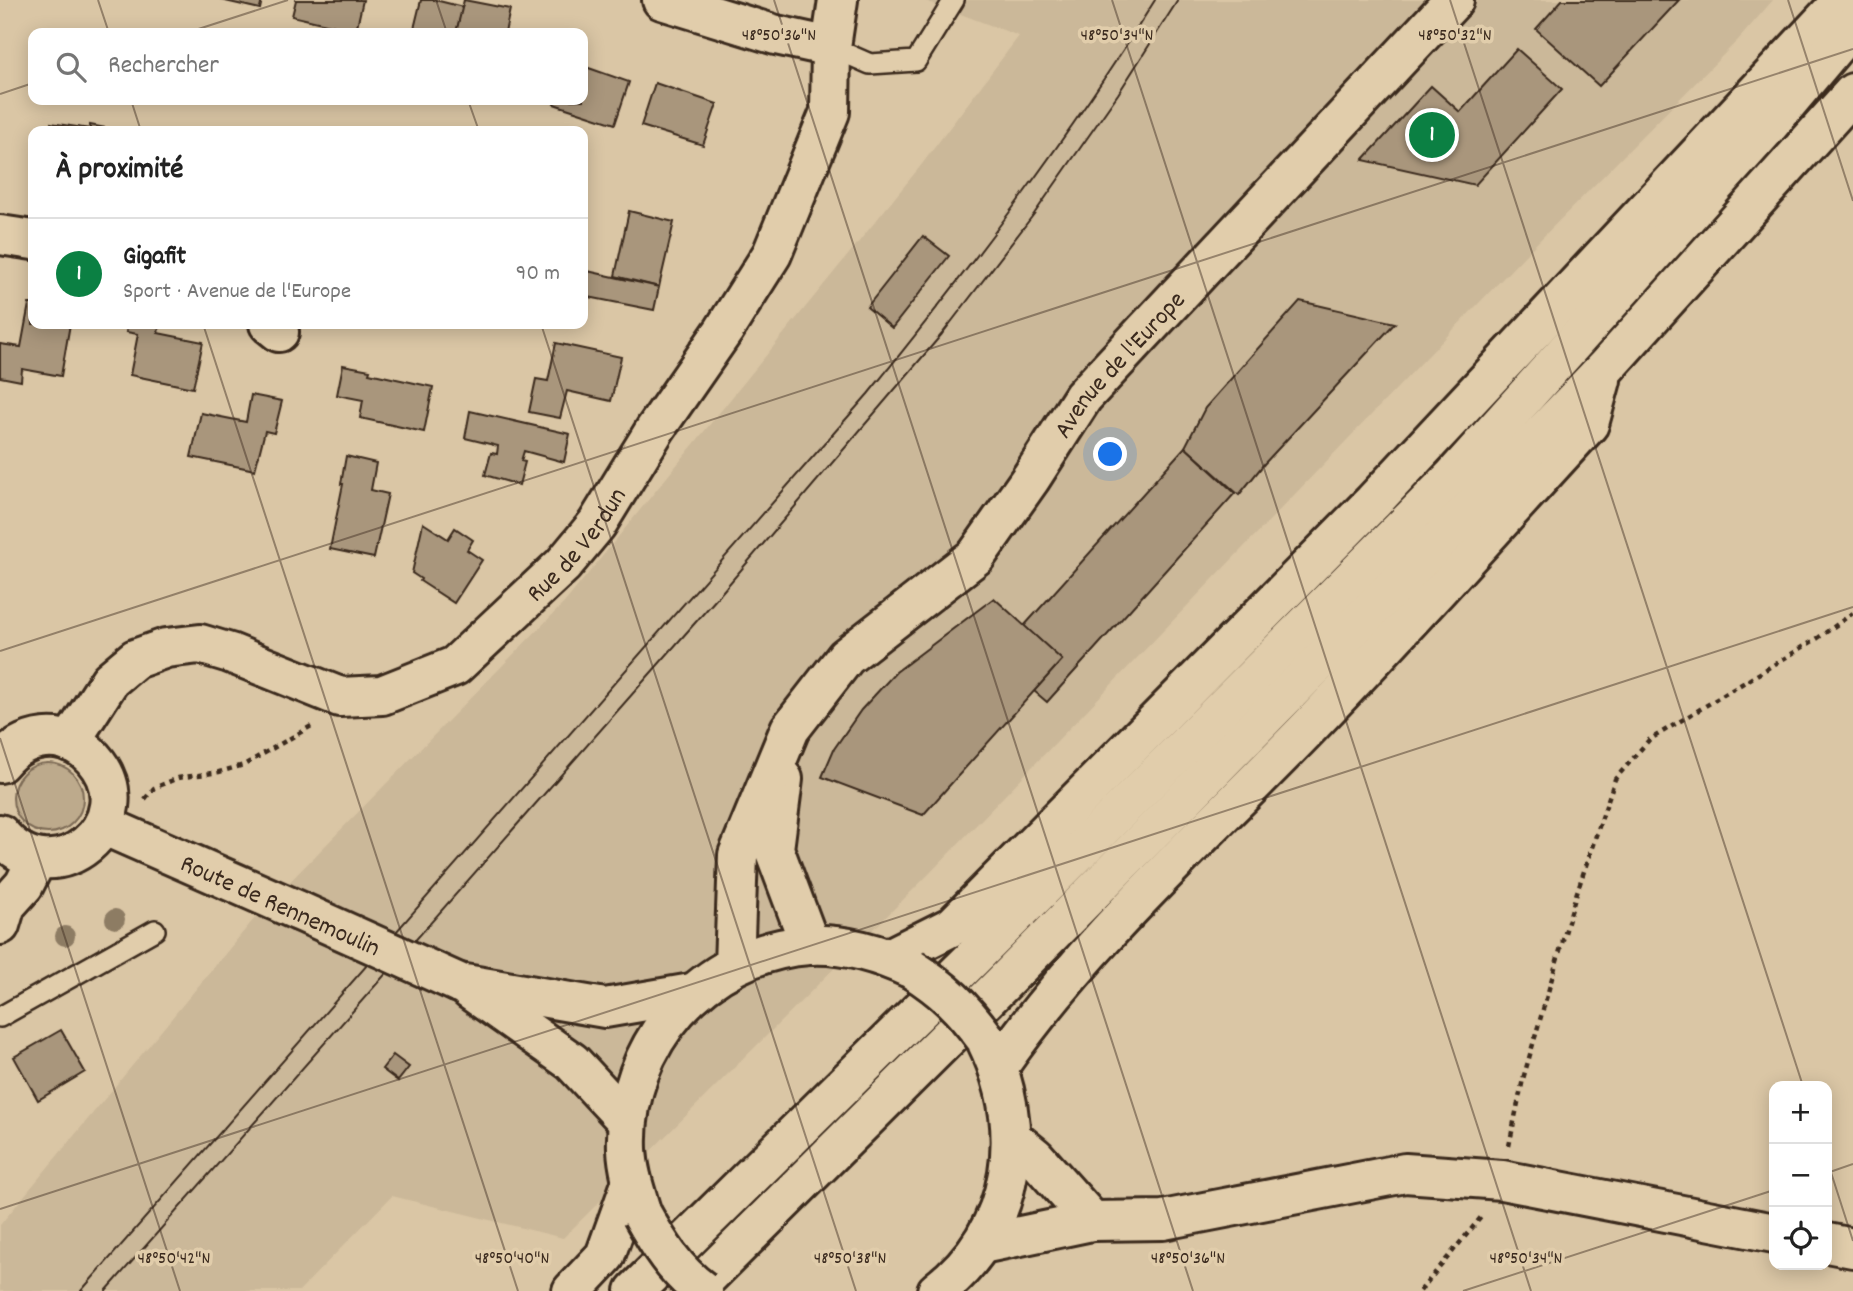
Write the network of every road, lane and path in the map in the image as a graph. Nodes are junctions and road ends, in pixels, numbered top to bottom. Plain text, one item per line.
1 (663, 0) edge
2 (838, 0) edge
3 (954, 0) edge
4 (1454, 0) edge
5 (1843, 0) edge
6 (1853, 25) edge
7 (831, 47) junction
8 (1853, 93) edge
9 (0, 235) edge
10 (28, 239) edge
11 (1605, 368) junction
12 (1421, 480) junction
13 (1853, 613) edge
14 (358, 696) junction
15 (790, 729) junction
16 (70, 742) junction
17 (0, 763) edge
18 (143, 801) dead end
19 (103, 825) junction
20 (0, 834) edge
21 (37, 859) junction
22 (0, 925) edge
23 (155, 930) dead end
24 (810, 945) junction
25 (900, 963) junction
26 (734, 965) junction
27 (459, 983) junction
28 (692, 993) junction
29 (0, 1017) edge
30 (992, 1052) junction
31 (628, 1121) junction
32 (1013, 1139) junction
33 (1502, 1180) junction
34 (637, 1197) junction
35 (1092, 1221) junction
36 (1769, 1232) edge
37 (982, 1244) junction
38 (1832, 1244) edge
39 (1853, 1248) edge
40 (572, 1291) edge
41 (635, 1291) edge
42 (693, 1291) edge
43 (703, 1291) edge
44 (937, 1291) edge
45 (1420, 1291) edge

1 - 7 main road
2 - 7 main road, Rue de Verdun
3 - 7 lane
4 - 15 main road, Avenue de l'Europe
5 - 12 main road
6 - 12 main road
7 - 14 main road, Rue de Verdun
8 - 11 main road
9 - 10 main road
11 - 30 main road
11 - 42 main road
12 - 25 main road
12 - 41 main road
13 - 33 path
14 - 16 main road, Rue de Verdun
14 - 18 path
15 - 24 main road
15 - 26 main road
16 - 17 main road
16 - 19 main road
19 - 21 main road
19 - 27 main road, Route de Rennemoulin, bridge
20 - 21 main road
21 - 22 main road
23 - 29 lane
24 - 25 main road
24 - 26 main road
25 - 30 main road, bridge
26 - 28 main road
27 - 28 main road, Route de Rennemoulin
27 - 31 main road, Route de Rennemoulin
28 - 31 main road
30 - 32 main road
31 - 34 main road
32 - 35 main road
32 - 37 main road
33 - 35 main road
33 - 36 main road
33 - 45 path
34 - 40 main road
34 - 43 main road, bridge
35 - 37 main road
37 - 44 main road
38 - 39 main road

